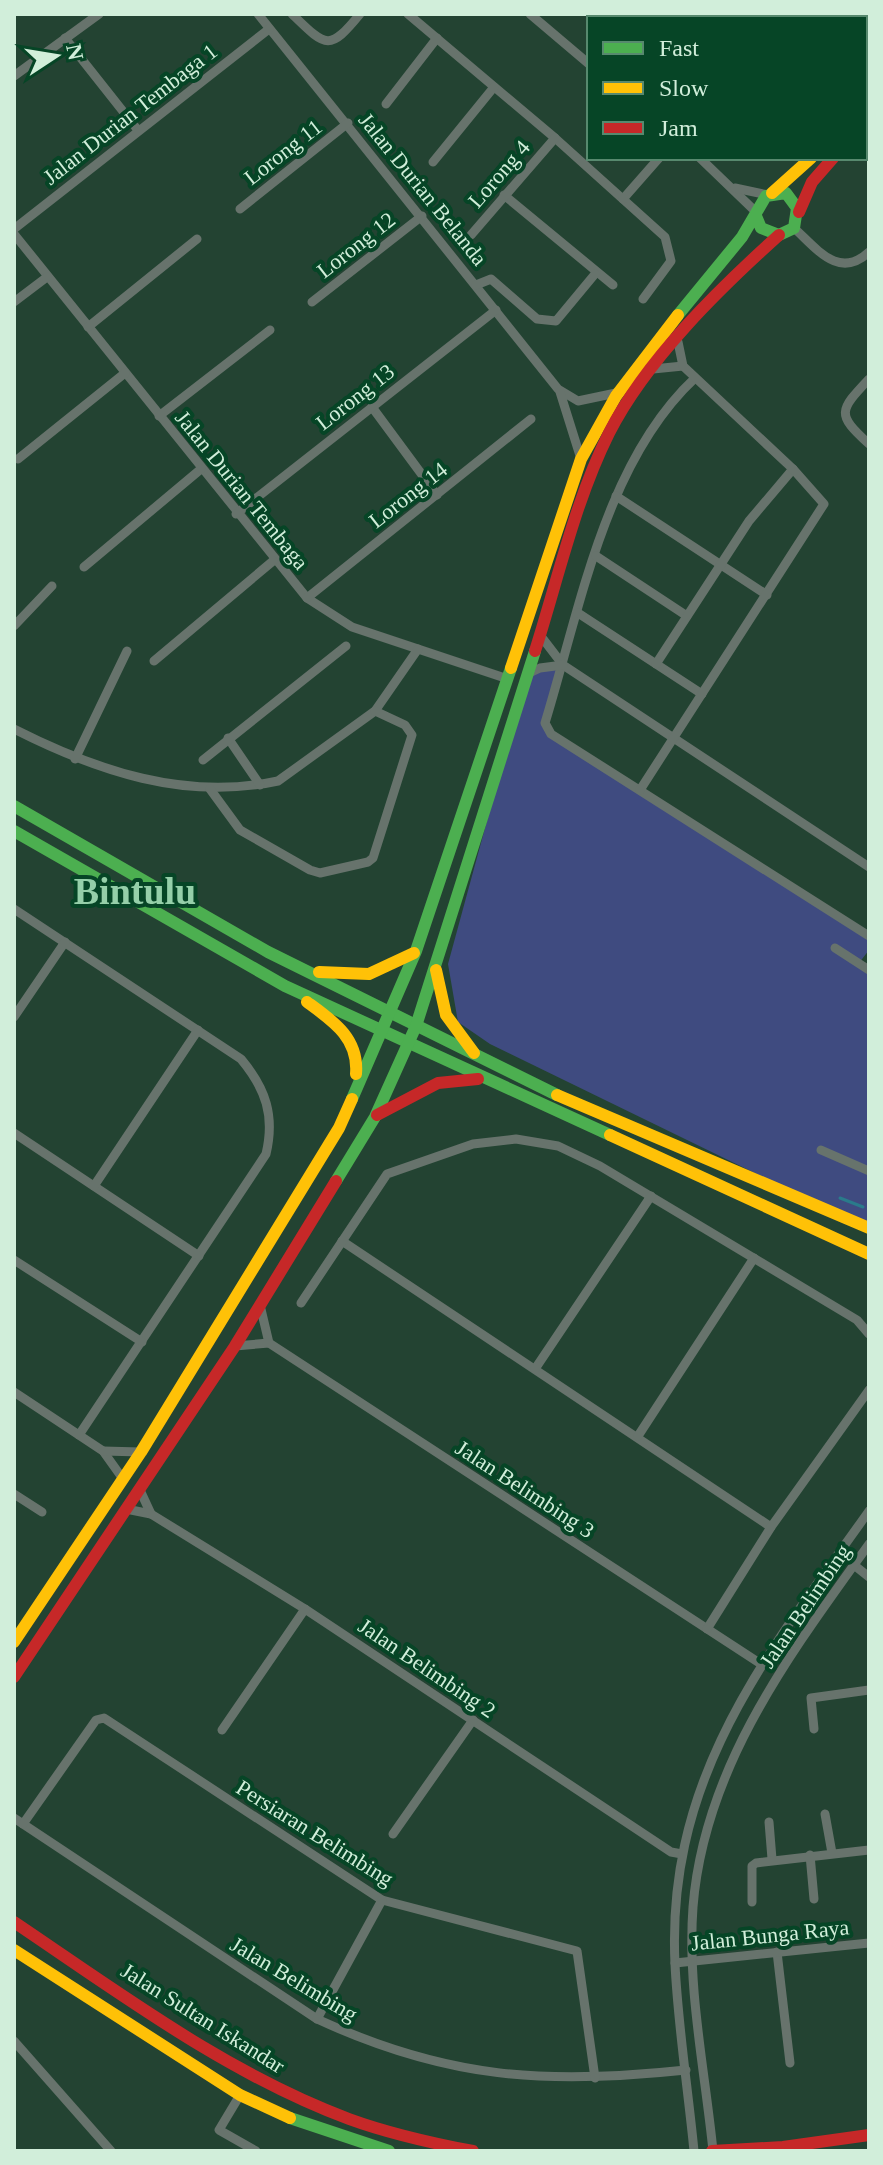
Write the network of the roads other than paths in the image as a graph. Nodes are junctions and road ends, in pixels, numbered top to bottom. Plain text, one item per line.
1 (99, 14) edge
2 (258, 14) edge
3 (292, 14) edge
4 (360, 14) edge
5 (408, 14) edge
6 (530, 14) edge
7 (269, 29) junction
8 (65, 38) junction
9 (437, 38) junction
10 (14, 58) edge
11 (587, 62) edge
12 (18, 72) edge
13 (494, 87) junction
14 (386, 104) dead end
15 (348, 123) junction
16 (137, 129) junction
17 (555, 138) junction
18 (657, 160) edge
19 (702, 160) edge
20 (809, 160) edge
21 (831, 160) edge
22 (433, 162) dead end
23 (735, 188) junction
24 (770, 194) junction
25 (504, 195) junction
26 (623, 199) junction
27 (240, 209) dead end
28 (799, 213) junction
29 (756, 214) junction
30 (422, 216) junction
31 (794, 228) junction
32 (14, 231) edge
33 (471, 235) dead end
34 (779, 235) junction
35 (197, 239) dead end
36 (869, 252) edge
37 (595, 274) junction
38 (47, 277) junction
39 (476, 285) junction
40 (613, 285) dead end
41 (643, 299) dead end
42 (14, 302) edge
43 (312, 302) dead end
44 (496, 310) junction
45 (88, 327) junction
46 (270, 330) dead end
47 (678, 342) junction
48 (683, 366) junction
49 (653, 369) junction
50 (125, 373) junction
51 (695, 378) junction
52 (869, 379) edge
53 (558, 389) junction
54 (616, 393) junction
55 (372, 407) junction
56 (159, 416) junction
57 (531, 419) dead end
58 (869, 444) edge
59 (18, 459) dead end
60 (581, 459) junction
61 (201, 469) junction
62 (793, 469) junction
63 (437, 495) junction
64 (616, 496) junction
65 (236, 514) junction
66 (596, 556) junction
67 (273, 561) junction
68 (721, 565) junction
69 (84, 567) dead end
70 (52, 586) dead end
71 (767, 595) junction
72 (307, 598) junction
73 (578, 613) junction
74 (687, 616) junction
75 (14, 626) edge
76 (540, 635) junction
77 (346, 646) dead end
78 (418, 649) junction
79 (127, 651) dead end
80 (154, 661) dead end
81 (656, 664) junction
82 (563, 665) junction
83 (527, 674) junction
84 (508, 679) junction
85 (702, 694) junction
86 (375, 711) junction
87 (14, 729) edge
88 (228, 738) junction
89 (674, 738) junction
90 (75, 759) junction
91 (203, 760) dead end
92 (260, 785) junction
93 (210, 789) junction
94 (640, 790) junction
95 (14, 806) edge
96 (14, 831) edge
97 (869, 867) edge
98 (14, 909) edge
99 (869, 936) edge
100 (65, 942) junction
101 (835, 948) dead end
102 (440, 949) junction
103 (416, 951) junction
104 (869, 970) edge
105 (308, 971) junction
106 (285, 986) junction
107 (388, 1012) junction
108 (14, 1017) edge
109 (416, 1026) junction
110 (198, 1030) junction
111 (380, 1030) junction
112 (409, 1044) junction
113 (482, 1060) junction
114 (485, 1080) junction
115 (352, 1097) junction
116 (375, 1117) junction
117 (14, 1133) edge
118 (821, 1150) dead end
119 (869, 1171) edge
120 (94, 1186) junction
121 (651, 1196) junction
122 (869, 1227) edge
123 (342, 1241) junction
124 (869, 1254) edge
125 (199, 1256) junction
126 (754, 1258) junction
127 (14, 1260) edge
128 (301, 1303) dead end
129 (260, 1305) junction
130 (869, 1334) edge
131 (142, 1342) junction
132 (269, 1343) junction
133 (235, 1346) junction
134 (535, 1369) junction
135 (869, 1390) edge
136 (15, 1396) edge
137 (79, 1435) junction
138 (638, 1436) junction
139 (103, 1451) junction
140 (141, 1452) junction
141 (123, 1479) junction
142 (139, 1488) junction
143 (14, 1494) edge
144 (126, 1509) junction
145 (869, 1511) edge
146 (42, 1512) dead end
147 (151, 1514) junction
148 (771, 1527) junction
149 (869, 1544) edge
150 (854, 1565) junction
151 (869, 1577) edge
152 (305, 1609) junction
153 (707, 1629) junction
154 (14, 1642) edge
155 (761, 1664) junction
156 (14, 1677) edge
157 (869, 1690) edge
158 (473, 1720) junction
159 (814, 1729) dead end
160 (222, 1730) dead end
161 (825, 1814) dead end
162 (18, 1821) edge
163 (769, 1822) dead end
164 (393, 1834) dead end
165 (869, 1850) edge
166 (832, 1853) junction
167 (682, 1854) junction
168 (810, 1855) junction
169 (772, 1859) junction
170 (814, 1899) dead end
171 (382, 1900) junction
172 (752, 1902) dead end
173 (14, 1922) edge
174 (869, 1943) edge
175 (14, 1951) edge
176 (777, 1952) junction
177 (693, 1962) junction
178 (675, 1963) junction
179 (317, 2019) junction
180 (14, 2041) edge
181 (790, 2063) dead end
182 (686, 2070) junction
183 (595, 2078) junction
184 (240, 2095) junction
185 (869, 2135) edge
186 (111, 2151) edge
187 (256, 2151) edge
188 (389, 2151) edge
189 (473, 2151) edge
190 (694, 2151) edge
191 (712, 2151) edge

1 - 8 street
2 - 7 street, Jalan Durian Belanda
3 - 4 street
5 - 9 street
6 - 11 street
7 - 15 street, Jalan Durian Belanda
7 - 16 street, Jalan Durian Tembaga 1
8 - 12 street
8 - 16 street
9 - 13 street
9 - 14 street
10 - 12 street
13 - 17 street
13 - 22 street
15 - 27 street, Lorong 11
15 - 30 street, Jalan Durian Belanda
16 - 32 street, Jalan Durian Tembaga 1
17 - 25 street, Lorong 4
17 - 26 street
18 - 26 street
19 - 23 street
20 - 24 street
21 - 28 street
23 - 24 street
23 - 29 street
24 - 28 street
24 - 29 street
25 - 33 street, Lorong 4
25 - 37 street
26 - 41 street
28 - 31 street
29 - 34 street
29 - 54 street
30 - 39 street, Jalan Durian Belanda
30 - 43 street, Lorong 12
31 - 34 street
31 - 36 street
32 - 38 street, Jalan Durian Tembaga
34 - 47 street
35 - 45 street
37 - 39 street
37 - 40 street
38 - 42 street
38 - 45 street, Jalan Durian Tembaga
39 - 44 street, Jalan Durian Belanda
44 - 53 street, Jalan Durian Belanda
44 - 55 street, Lorong 13
45 - 50 street, Jalan Durian Tembaga
46 - 56 street
47 - 48 street
47 - 49 street
48 - 49 street
48 - 51 street
49 - 76 street
50 - 56 street, Jalan Durian Tembaga
50 - 59 street
51 - 62 street
51 - 64 street
52 - 58 street
53 - 54 street
53 - 60 street, Jalan Durian Belanda
54 - 60 street
55 - 63 street
55 - 65 street, Lorong 13
56 - 61 street, Jalan Durian Tembaga
57 - 63 street, Lorong 14
60 - 84 street
61 - 65 street, Jalan Durian Tembaga
61 - 69 street
62 - 68 street
62 - 71 street
63 - 72 street, Lorong 14
64 - 66 street
64 - 68 street
65 - 67 street, Jalan Durian Tembaga
66 - 73 street
66 - 74 street
67 - 72 street, Jalan Durian Tembaga
67 - 80 street
68 - 71 street
68 - 74 street
70 - 75 street
71 - 85 street
72 - 78 street, Jalan Durian Tembaga
73 - 81 street
73 - 82 street
74 - 81 street
76 - 82 street
76 - 83 street
77 - 88 street
78 - 84 street, Jalan Durian Tembaga
78 - 86 street
79 - 90 street
81 - 85 street
82 - 83 street
82 - 89 street
82 - 94 street
83 - 102 street
84 - 103 street
85 - 89 street
86 - 92 street
86 - 93 street
87 - 90 street
88 - 91 street
88 - 92 street
89 - 94 street
89 - 97 street
90 - 93 street
92 - 93 street
94 - 99 street
95 - 105 street
96 - 106 street
98 - 100 street
100 - 108 street
100 - 110 street
101 - 104 street
102 - 109 street
102 - 113 street
103 - 105 street
103 - 107 street
105 - 107 street
106 - 111 street
106 - 115 street
107 - 109 street
107 - 111 street
109 - 112 street
109 - 113 street
110 - 120 street
110 - 125 street
111 - 112 street
111 - 115 street
112 - 114 street
112 - 116 street
113 - 122 street
114 - 116 street
114 - 124 street
115 - 140 street
116 - 129 street
117 - 120 street
118 - 119 street
120 - 125 street
121 - 123 street
121 - 126 street
121 - 134 street
123 - 128 street
123 - 134 street
125 - 131 street
126 - 130 street
126 - 138 street
127 - 131 street
129 - 132 street
129 - 133 street
131 - 137 street
132 - 133 street
132 - 153 street, Jalan Belimbing 3
133 - 142 street
134 - 138 street
135 - 148 street
136 - 137 street
137 - 139 street
138 - 148 street
139 - 140 street
139 - 141 street
140 - 141 street
141 - 154 street
142 - 144 street
142 - 147 street
143 - 146 street
144 - 147 street, Jalan Belimbing 2
144 - 156 street
145 - 155 street, Jalan Belimbing
147 - 152 street, Jalan Belimbing 2
148 - 153 street
149 - 150 street, Jalan Belimbing
150 - 151 street
150 - 177 street, Jalan Belimbing
152 - 158 street, Jalan Belimbing 2
152 - 160 street
153 - 155 street, Jalan Belimbing 3
155 - 167 street, Jalan Belimbing
157 - 159 street
158 - 164 street
158 - 167 street, Jalan Belimbing 2
161 - 166 street
162 - 171 street, Persiaran Belimbing
162 - 179 street, Jalan Belimbing
163 - 169 street
165 - 166 street
166 - 168 street
167 - 178 street, Jalan Belimbing
168 - 169 street
168 - 170 street
169 - 172 street
171 - 179 street
171 - 183 street, Persiaran Belimbing
173 - 189 street, Jalan Sultan Iskandar
174 - 176 street, Jalan Bunga Raya
175 - 184 street, Jalan Sultan Iskandar
176 - 177 street, Jalan Bunga Raya
176 - 181 street
177 - 178 street, Jalan Bunga Raya
177 - 191 street, Jalan Belimbing
178 - 182 street, Jalan Belimbing
179 - 183 street, Jalan Belimbing
180 - 186 street
182 - 183 street, Jalan Belimbing
182 - 190 street, Jalan Belimbing
184 - 187 street
184 - 188 street, Jalan Sultan Iskandar
185 - 191 street

